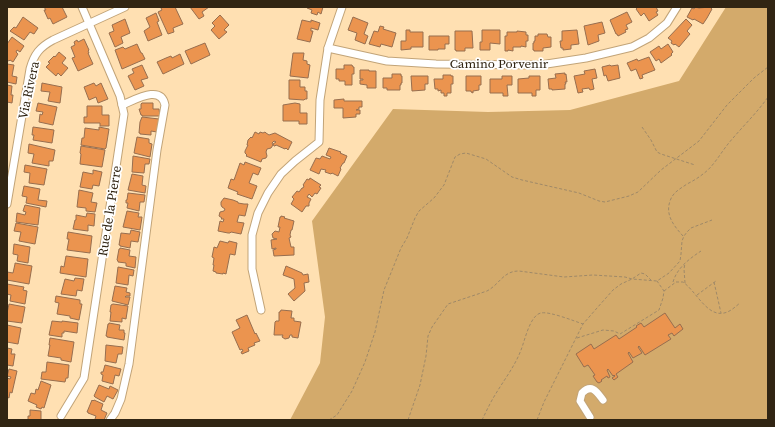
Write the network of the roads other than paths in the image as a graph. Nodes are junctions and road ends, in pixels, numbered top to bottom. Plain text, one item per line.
1 (82, 7) edge
2 (125, 7) edge
3 (342, 7) edge
4 (677, 7) edge
5 (89, 23) junction
6 (328, 48) junction
7 (122, 105) junction
8 (7, 204) edge
9 (261, 310) dead end
10 (603, 400) dead end
11 (61, 416) dead end
12 (590, 417) dead end
13 (110, 420) edge

1 - 5 street, Rue de la Pierre
2 - 5 street, Via Rivera
3 - 6 street
4 - 6 street, Camino Porvenir
5 - 7 street, Rue de la Pierre
5 - 8 street, Via Rivera
6 - 9 street
7 - 11 street, Rue de la Pierre
7 - 13 street
10 - 12 street

